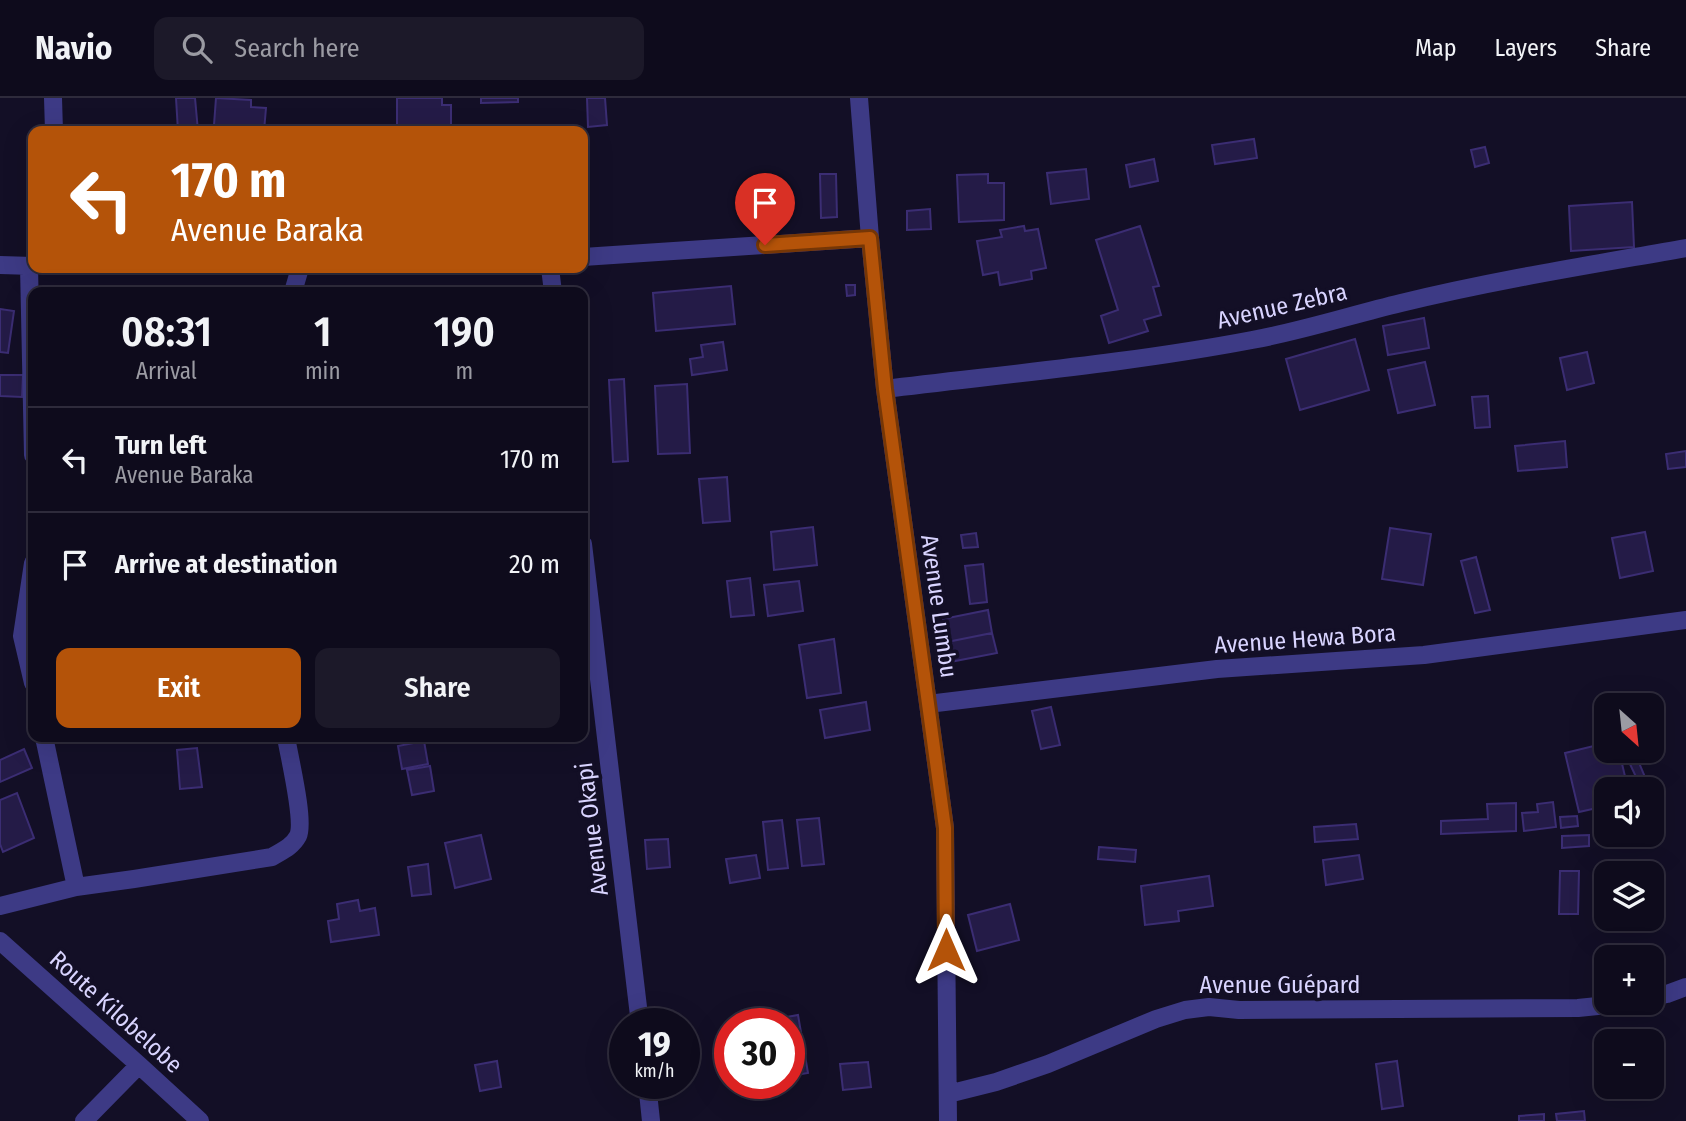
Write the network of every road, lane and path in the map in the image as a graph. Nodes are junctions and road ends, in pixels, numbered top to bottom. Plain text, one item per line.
1 (52, 98) edge
2 (859, 98) edge
3 (54, 126) edge
4 (870, 238) junction
5 (1686, 248) edge
6 (588, 257) edge
7 (0, 265) edge
8 (28, 266) edge
9 (885, 389) junction
10 (588, 586) edge
11 (28, 596) edge
12 (1686, 621) edge
13 (28, 662) edge
14 (928, 704) junction
15 (45, 742) edge
16 (287, 742) edge
17 (76, 887) junction
18 (0, 906) edge
19 (0, 941) edge
20 (1686, 987) edge
21 (1664, 995) edge
22 (1594, 1006) edge
23 (638, 1008) edge
24 (139, 1065) junction
25 (948, 1094) junction
26 (649, 1099) edge
27 (83, 1121) edge
28 (200, 1121) edge
29 (651, 1121) edge
30 (948, 1121) edge

1 - 3 street
2 - 4 street, Avenue Lumbu
4 - 6 street
4 - 9 street, Avenue Lumbu
5 - 9 street, Avenue Zebra
7 - 8 street
9 - 14 street, Avenue Lumbu
10 - 23 street, Avenue Okapi
11 - 13 street
12 - 14 street, Avenue Hewa Bora
14 - 25 street, Avenue Lumbu
15 - 17 street
16 - 17 street
17 - 18 street
19 - 24 street, Route Kilobelobe
20 - 21 street
22 - 25 street, Avenue Guépard
24 - 27 street
24 - 28 street, Route Kilobelobe
25 - 30 street, Avenue Lumbu
26 - 29 street

